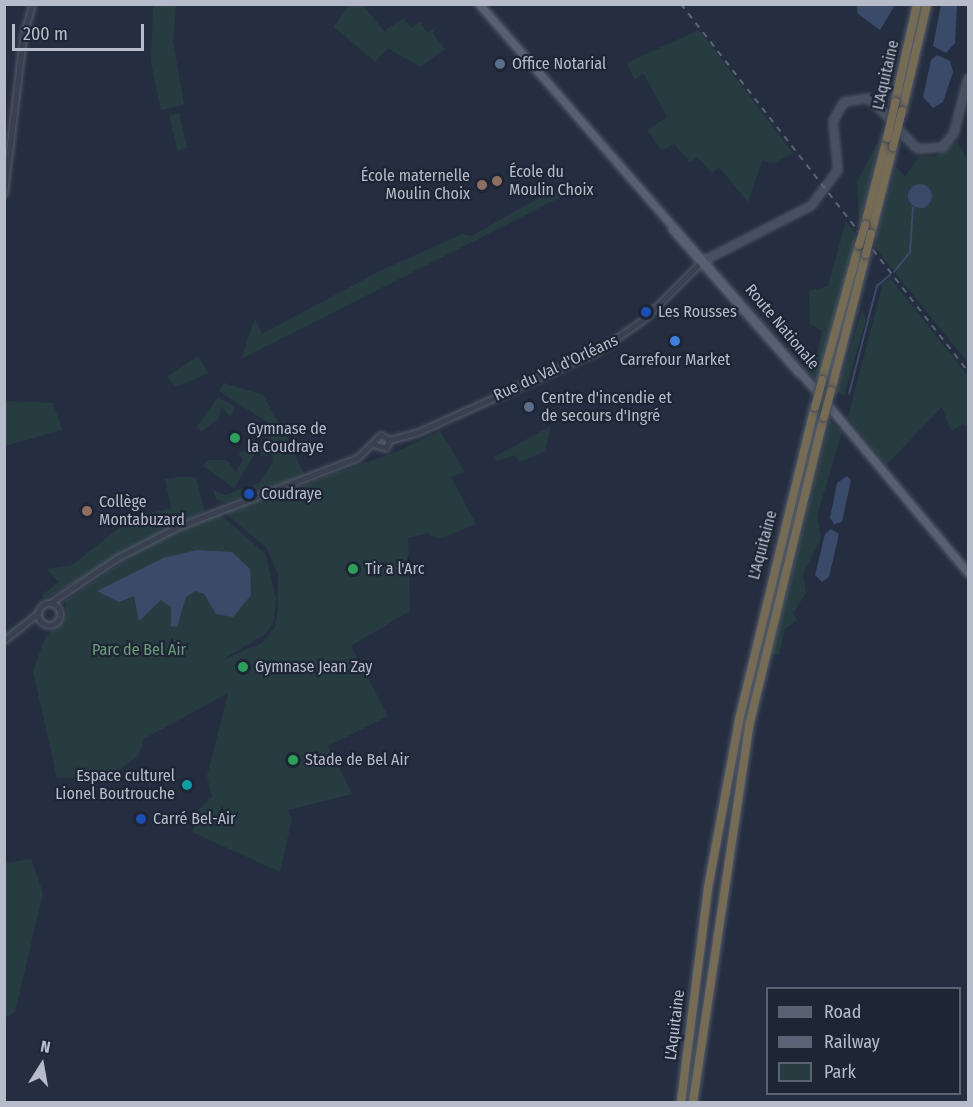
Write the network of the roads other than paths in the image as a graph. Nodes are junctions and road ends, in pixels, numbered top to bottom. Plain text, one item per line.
1 (32, 4) edge
2 (478, 4) edge
3 (917, 4) edge
4 (927, 4) edge
5 (969, 78) edge
6 (898, 129) junction
7 (4, 194) edge
8 (703, 260) junction
9 (389, 440) junction
10 (376, 445) junction
11 (969, 573) edge
12 (68, 592) junction
13 (50, 603) junction
14 (59, 611) junction
15 (38, 613) junction
16 (42, 622) junction
17 (28, 624) junction
18 (4, 640) edge
19 (681, 1102) edge
20 (693, 1102) edge

1 - 7 street
2 - 8 main road, Route Nationale
3 - 19 highway, L'Aquitaine, bridge
4 - 6 highway, L'Aquitaine, bridge
5 - 6 main road
6 - 8 main road
6 - 20 highway, L'Aquitaine, bridge
8 - 9 street, Rue du Val d'Orléans
8 - 11 main road, Route Nationale
9 - 10 street, Rue du Val d'Orléans
9 - 10 street, Rue du Val d'Orléans
10 - 12 street, Rue du Val d'Orléans
12 - 13 street, Rue du Val d'Orléans
12 - 14 street
13 - 14 street
13 - 15 street, Rue du Val d'Orléans
14 - 16 street
15 - 16 street
15 - 17 street
16 - 17 street
17 - 18 street

